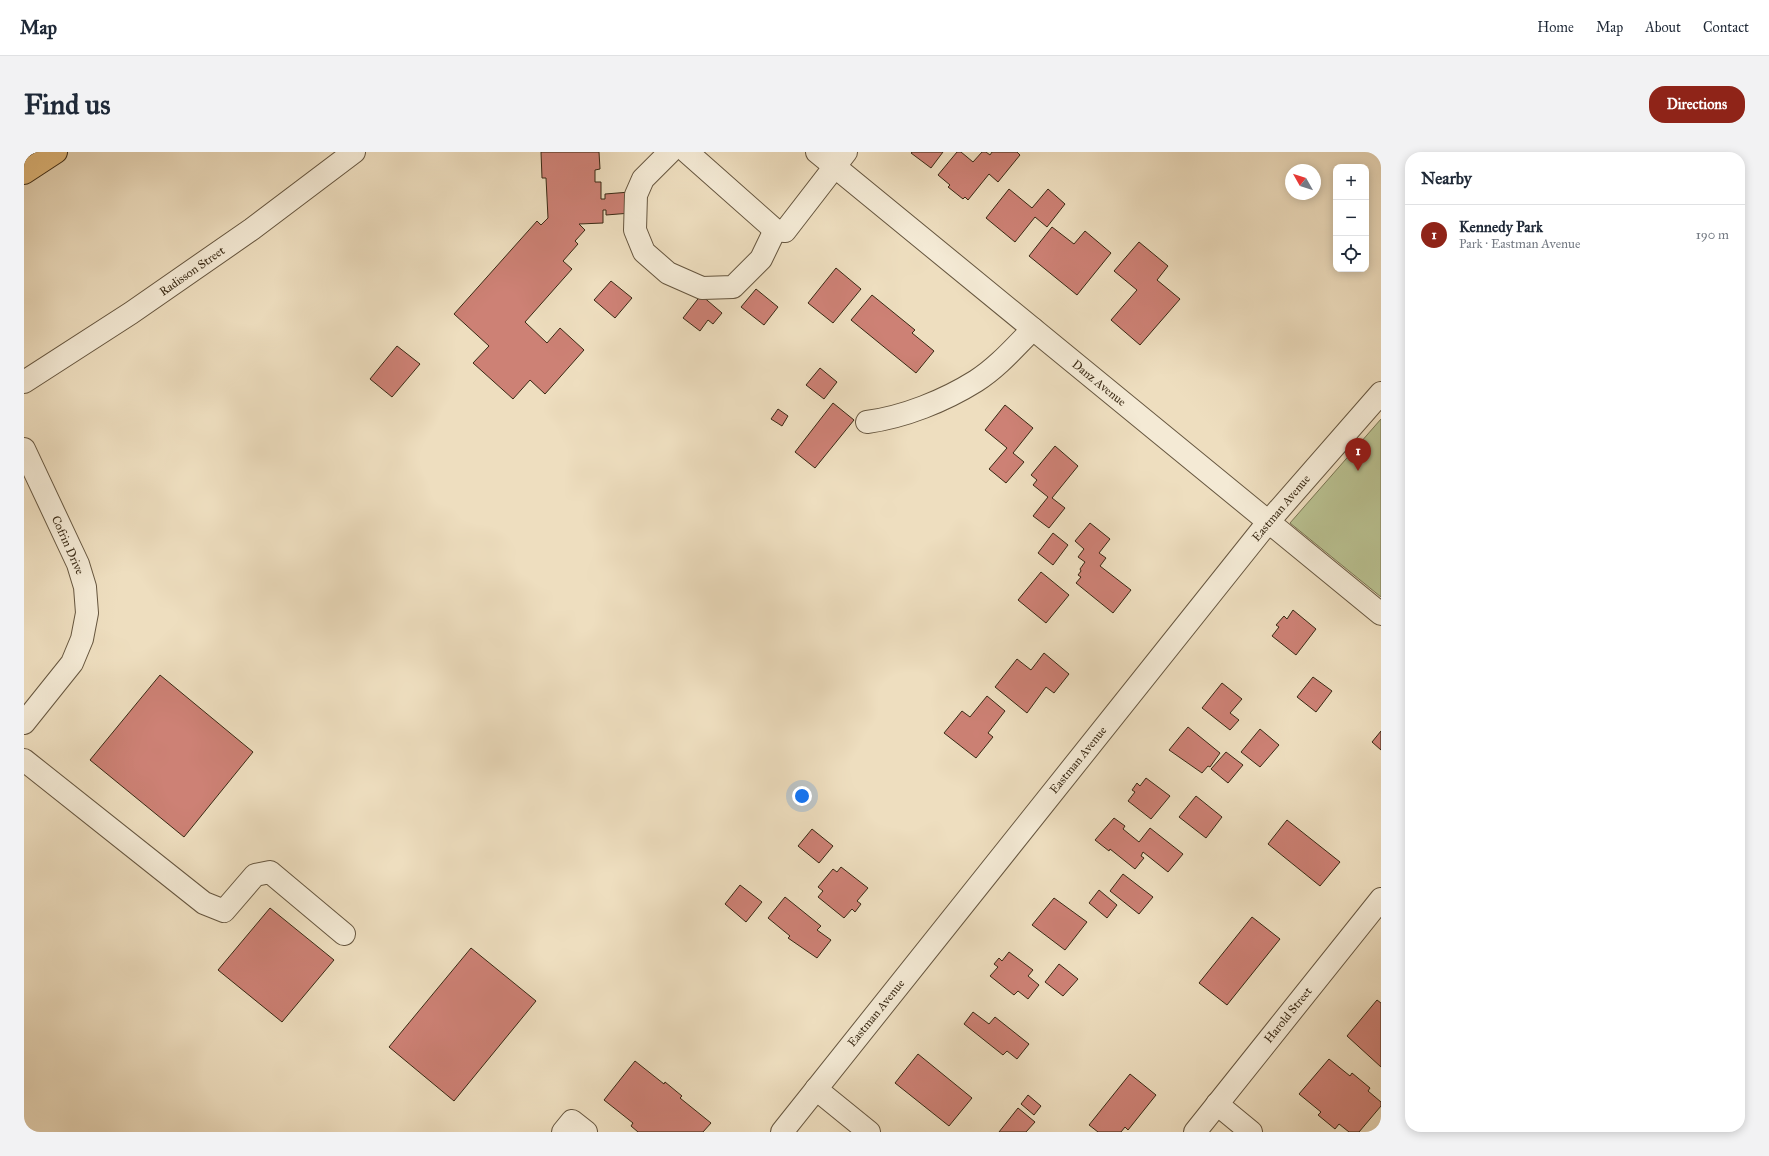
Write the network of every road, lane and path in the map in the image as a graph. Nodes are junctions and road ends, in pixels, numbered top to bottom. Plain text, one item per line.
1 (56, 152) edge
2 (354, 152) edge
3 (670, 152) edge
4 (687, 152) edge
5 (817, 152) edge
6 (841, 159) edge
7 (24, 173) edge
8 (775, 230) junction
9 (1033, 329) junction
10 (24, 382) edge
11 (1381, 394) edge
12 (867, 422) dead end
13 (24, 449) edge
14 (1269, 521) junction
15 (1381, 614) edge
16 (24, 723) edge
17 (24, 760) edge
18 (1381, 899) edge
19 (344, 934) dead end
20 (816, 1089) junction
21 (1217, 1104) junction
22 (563, 1132) edge
23 (586, 1132) edge
24 (782, 1132) edge
25 (869, 1132) edge
26 (1194, 1132) edge
27 (1251, 1132) edge

1 - 7 highway
2 - 10 street, Radisson Street
3 - 8 street
4 - 8 street
5 - 6 street, Danz Avenue
6 - 8 street
6 - 9 street, Danz Avenue
9 - 12 street
9 - 14 street, Danz Avenue
11 - 14 street, Eastman Avenue
13 - 16 street, Cofrin Drive
14 - 15 street, Danz Avenue
14 - 20 street, Eastman Avenue
17 - 19 street
18 - 21 street, Harold Street
20 - 24 street, Eastman Avenue
20 - 25 street
21 - 26 street, Harold Street
21 - 27 street
22 - 23 street

